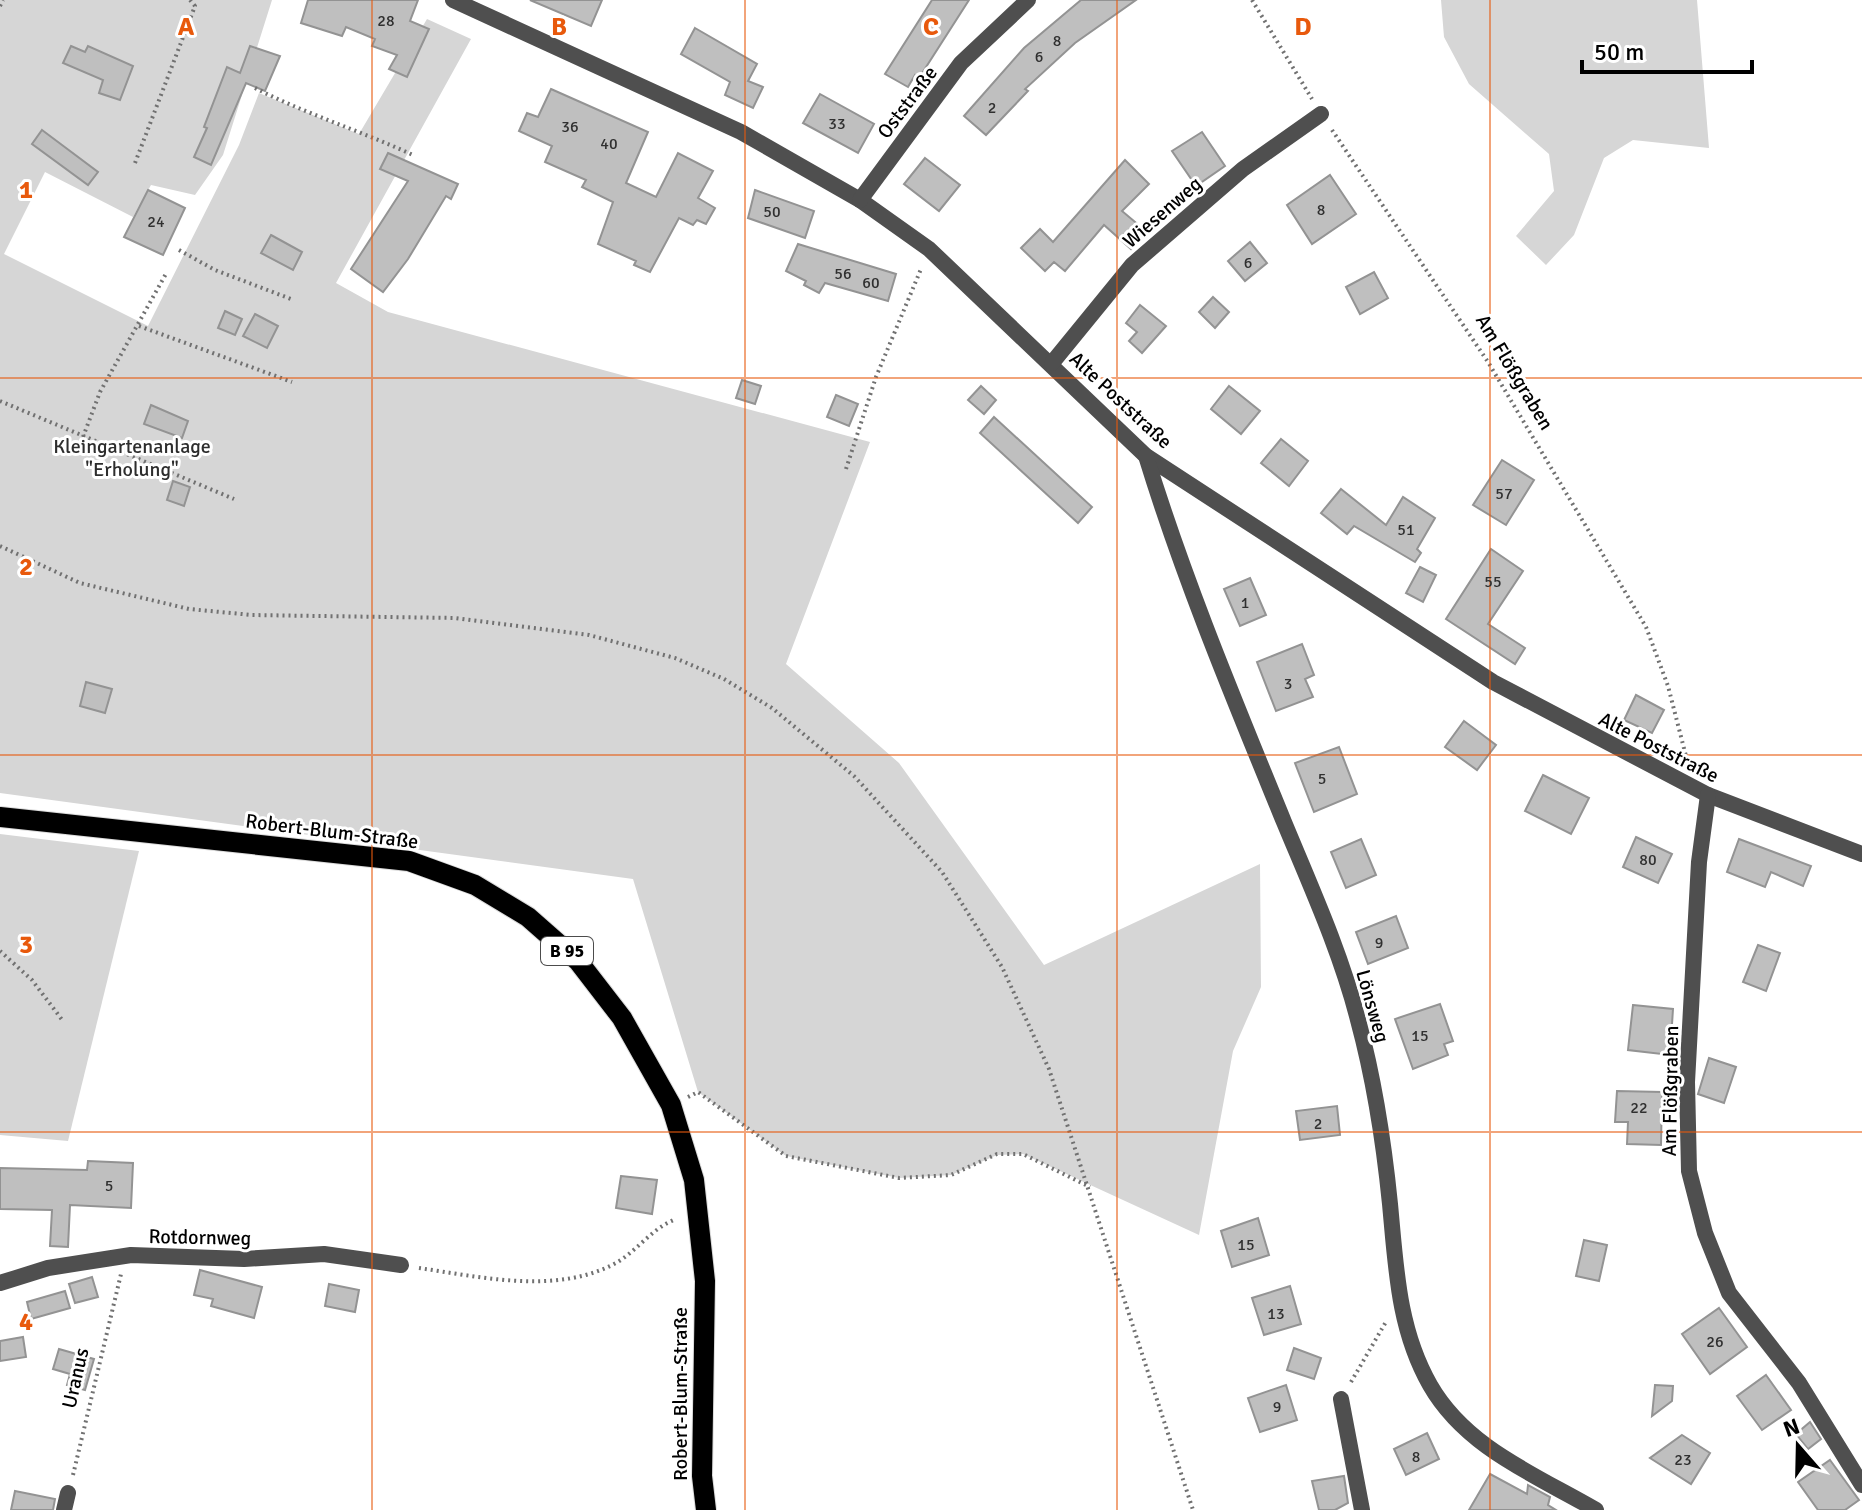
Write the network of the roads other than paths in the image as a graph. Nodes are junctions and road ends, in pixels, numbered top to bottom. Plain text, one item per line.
1 (453, 0) edge
2 (1028, 0) edge
3 (1321, 114) road end
4 (860, 200) junction
5 (1052, 363) junction
6 (1146, 456) junction
7 (1702, 792) junction
8 (0, 817) edge
9 (1862, 854) edge
10 (401, 1265) road end
11 (0, 1283) edge
12 (1341, 1399) road end
13 (1862, 1485) edge
14 (706, 1510) edge
15 (1362, 1510) edge
16 (1596, 1510) edge

1 - 4 street, Alte Poststraße
2 - 4 street, Oststraße
3 - 5 street, Wiesenweg
4 - 5 street, Alte Poststraße
5 - 6 street, Alte Poststraße
6 - 7 street, Alte Poststraße
6 - 16 street, Lönsweg
7 - 9 street, Alte Poststraße
7 - 13 street, Am Flößgraben
8 - 14 main road, Robert-Blum-Straße / B 95
10 - 11 street, Rotdornweg
12 - 15 street

